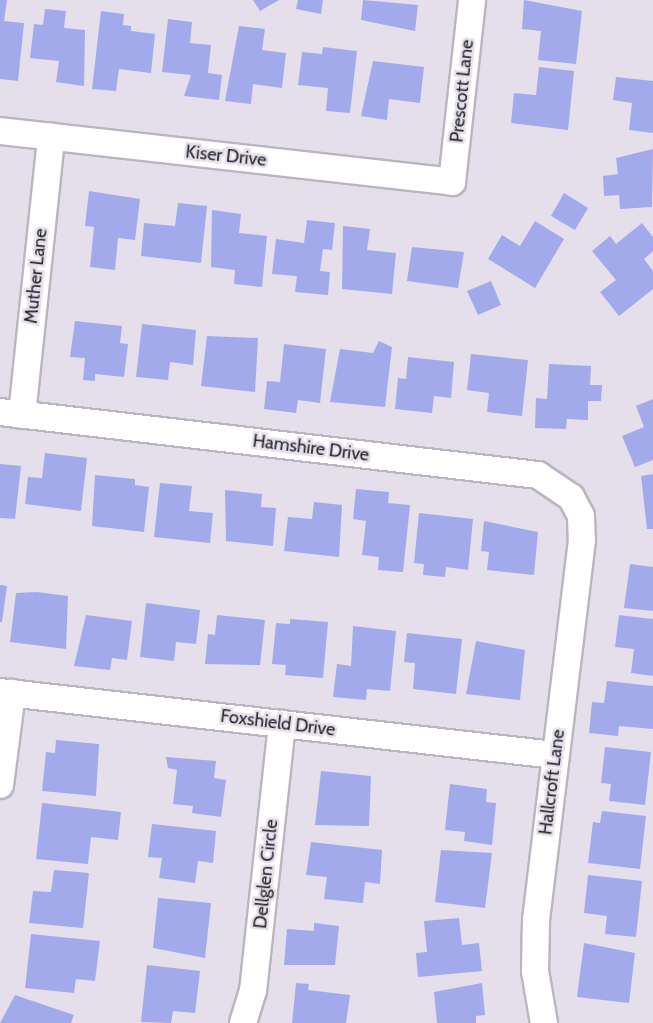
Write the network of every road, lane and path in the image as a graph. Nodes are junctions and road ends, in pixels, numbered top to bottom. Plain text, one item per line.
1 (472, 0) edge
2 (0, 131) edge
3 (51, 137) junction
4 (452, 182) joint
5 (11, 414) edge
6 (582, 540) joint
7 (6, 692) edge
8 (282, 724) junction
9 (555, 755) junction
10 (0, 785) edge
11 (243, 1023) edge
12 (544, 1023) edge

1 - 4 street, Prescott Lane
2 - 3 street, Kiser Drive
3 - 4 street, Kiser Drive
3 - 5 street, Muther Lane
5 - 6 street, Hamshire Drive
6 - 9 street, Hallcroft Lane
7 - 8 street, Foxshield Drive
7 - 10 street
8 - 9 street, Foxshield Drive
8 - 11 street, Dellglen Circle
9 - 12 street, Hallcroft Lane

